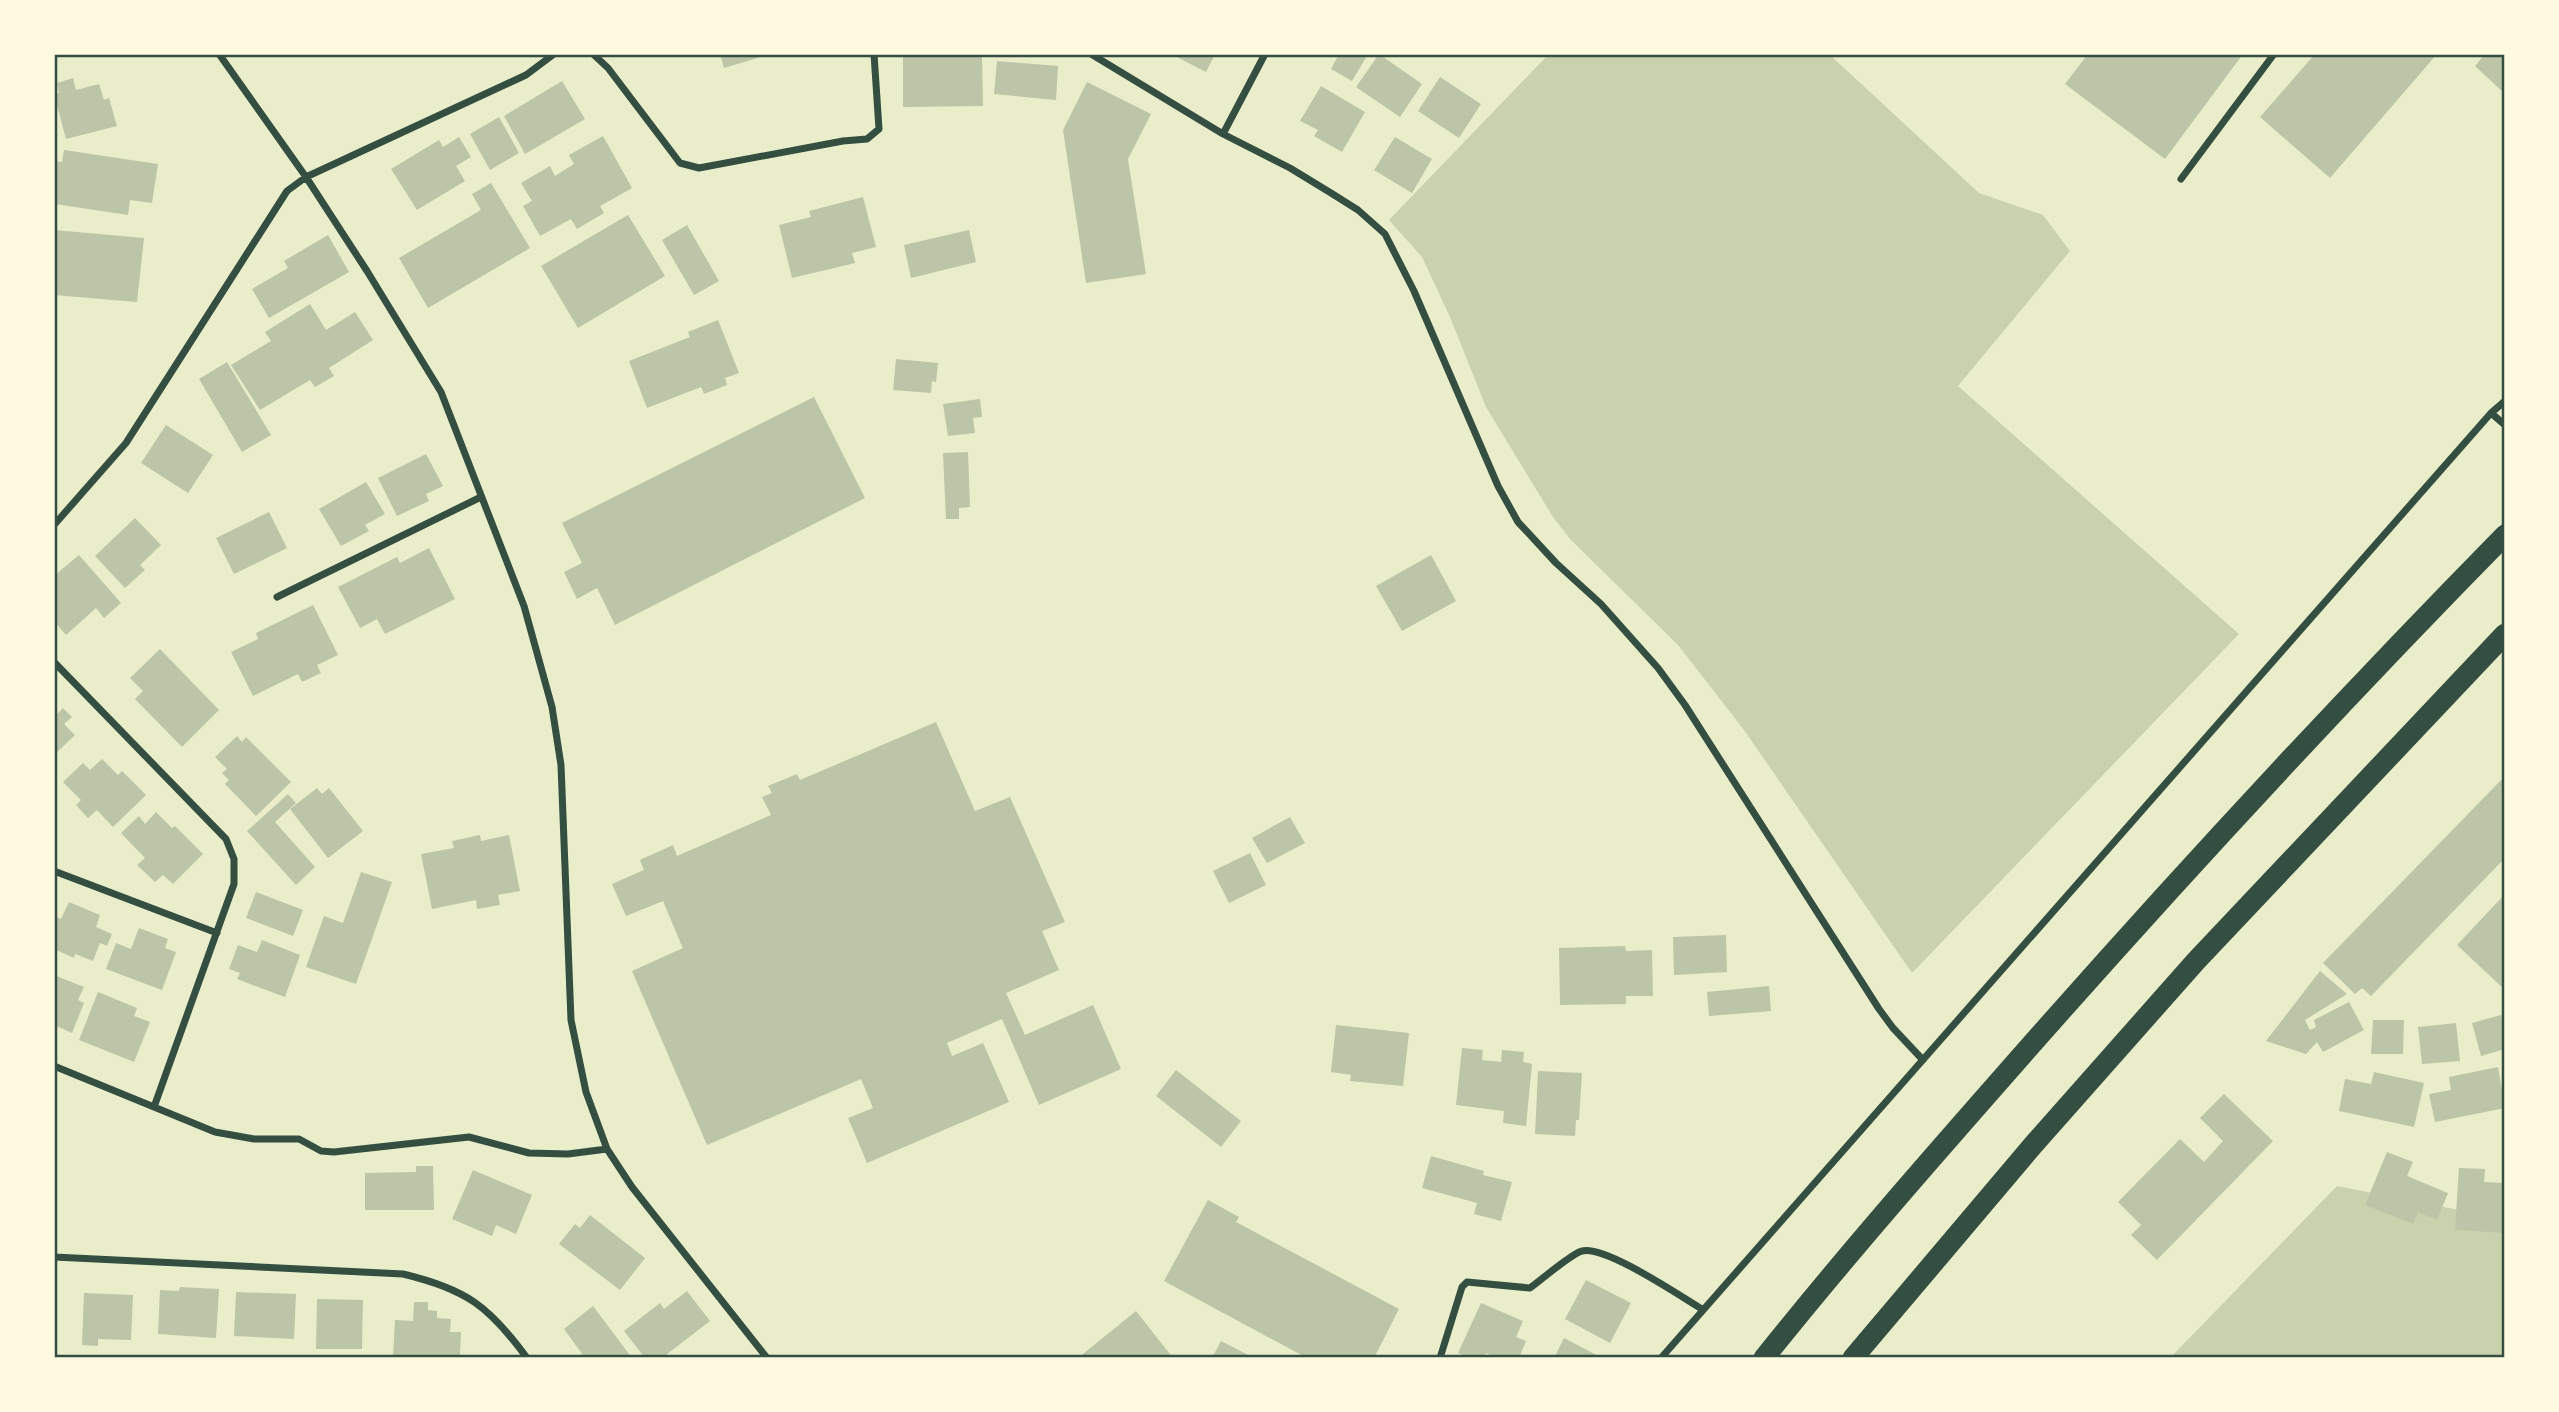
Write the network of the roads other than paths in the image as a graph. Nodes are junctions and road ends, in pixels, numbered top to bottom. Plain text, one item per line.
1 (219, 54) edge
2 (554, 54) edge
3 (593, 54) edge
4 (874, 54) edge
5 (1091, 54) edge
6 (1265, 54) edge
7 (2274, 54) edge
8 (1223, 134) junction
9 (306, 177) junction
10 (2181, 179) dead end
11 (2505, 401) edge
12 (2491, 413) junction
13 (2505, 425) edge
14 (481, 497) junction
15 (54, 525) edge
16 (2505, 535) edge
17 (277, 597) dead end
18 (2505, 634) edge
19 (54, 662) edge
20 (54, 872) edge
21 (217, 933) junction
22 (1923, 1060) junction
23 (54, 1066) edge
24 (154, 1107) junction
25 (607, 1149) junction
26 (54, 1257) edge
27 (1702, 1309) junction
28 (527, 1358) edge
29 (767, 1358) edge
30 (1440, 1358) edge
31 (1661, 1358) edge
32 (1764, 1358) edge
33 (1853, 1358) edge

1 - 9 street
2 - 9 street
3 - 4 street
5 - 8 street
6 - 8 street
7 - 10 street
8 - 22 street
9 - 14 street
9 - 15 street
11 - 12 street
12 - 13 street
12 - 22 street
14 - 17 street
14 - 25 street
16 - 32 highway
18 - 33 highway
19 - 21 street
20 - 21 street
21 - 24 street
22 - 27 street
23 - 24 street
24 - 25 street
25 - 29 street
26 - 28 street
27 - 30 street
27 - 31 street

